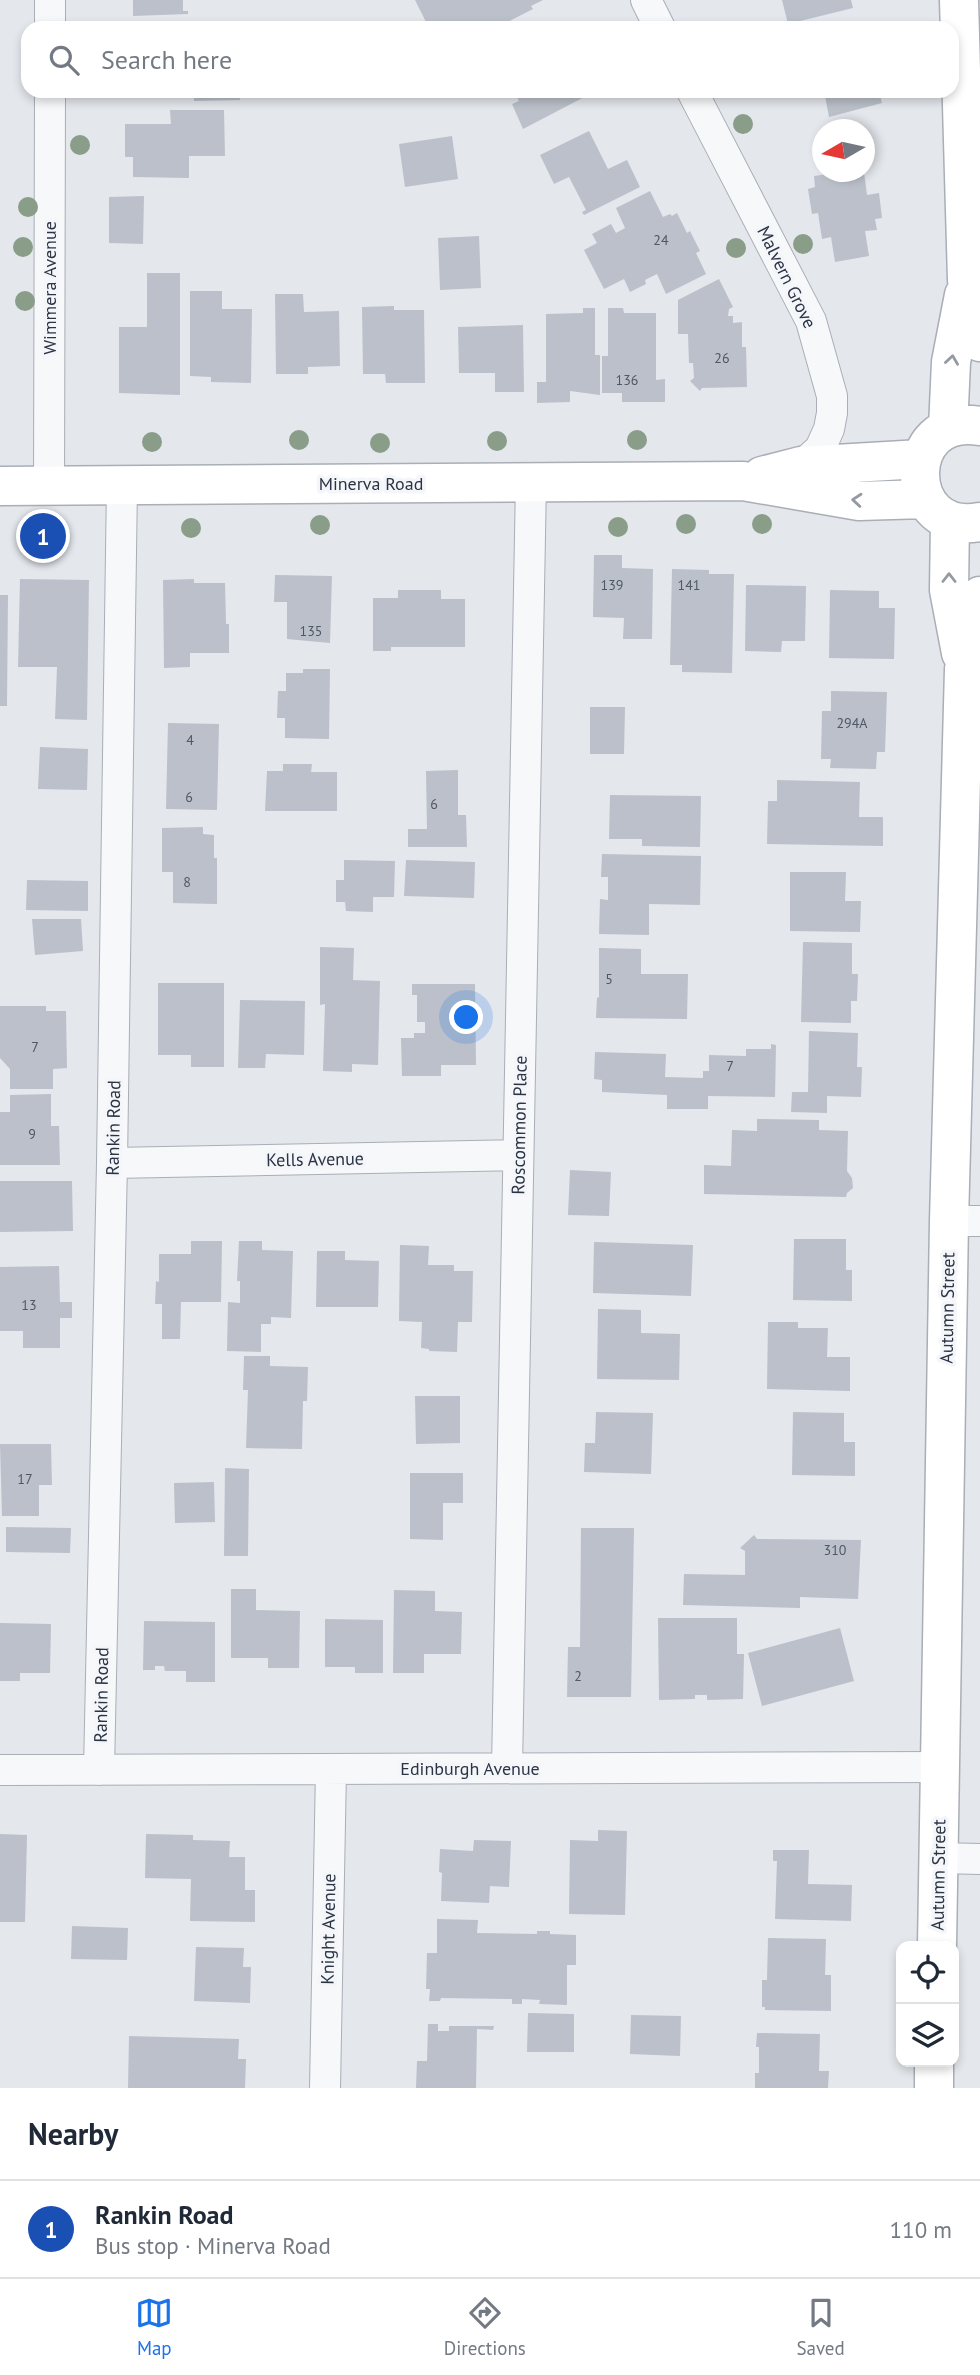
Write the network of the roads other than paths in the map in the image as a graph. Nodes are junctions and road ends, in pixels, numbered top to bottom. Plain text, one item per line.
1 (50, 0) edge
2 (646, 0) edge
3 (959, 0) edge
4 (50, 21) edge
5 (656, 21) edge
6 (50, 98) edge
7 (696, 98) edge
8 (967, 280) junction
9 (980, 342) edge
10 (964, 427) edge
11 (920, 459) junction
12 (801, 466) junction
13 (743, 481) junction
14 (531, 482) junction
15 (49, 485) junction
16 (122, 485) junction
17 (0, 486) edge
18 (952, 514) edge
19 (980, 596) edge
20 (964, 669) junction
21 (518, 1155) junction
22 (112, 1163) junction
23 (964, 1221) edge
24 (940, 1767) junction
25 (507, 1768) junction
26 (331, 1769) junction
27 (0, 1770) edge
28 (99, 1770) junction
29 (939, 1858) junction
30 (980, 1859) edge
31 (937, 1941) edge
32 (934, 2067) edge
33 (325, 2088) edge
34 (934, 2088) edge

1 - 4 street
2 - 5 street
3 - 8 street
6 - 15 street, Wimmera Avenue
7 - 12 street, Malvern Grove
8 - 9 street
10 -> 8 street
10 - 11 street
11 - 12 street, Minerva Road
11 - 18 street, Autumn Street
12 - 13 street, Minerva Road
13 - 14 street, Minerva Road
18 -> 13 street, Minerva Road
14 - 16 street, Minerva Road
14 - 21 street, Roscommon Place
15 - 16 street, Minerva Road
15 - 17 street, Minerva Road
16 - 22 street, Rankin Road
20 -> 18 street, Autumn Street
19 - 20 street, Autumn Street
20 - 23 street, Autumn Street
21 - 22 street, Kells Avenue
21 - 25 street, Roscommon Place
22 - 28 street, Rankin Road
23 - 24 street, Autumn Street
24 - 25 street, Edinburgh Avenue
24 - 29 street, Autumn Street
25 - 26 street, Edinburgh Avenue
26 - 28 street, Edinburgh Avenue
26 - 33 street, Knight Avenue
27 - 28 street, Edinburgh Avenue
29 - 30 street
29 - 31 street, Autumn Street
32 - 34 street

